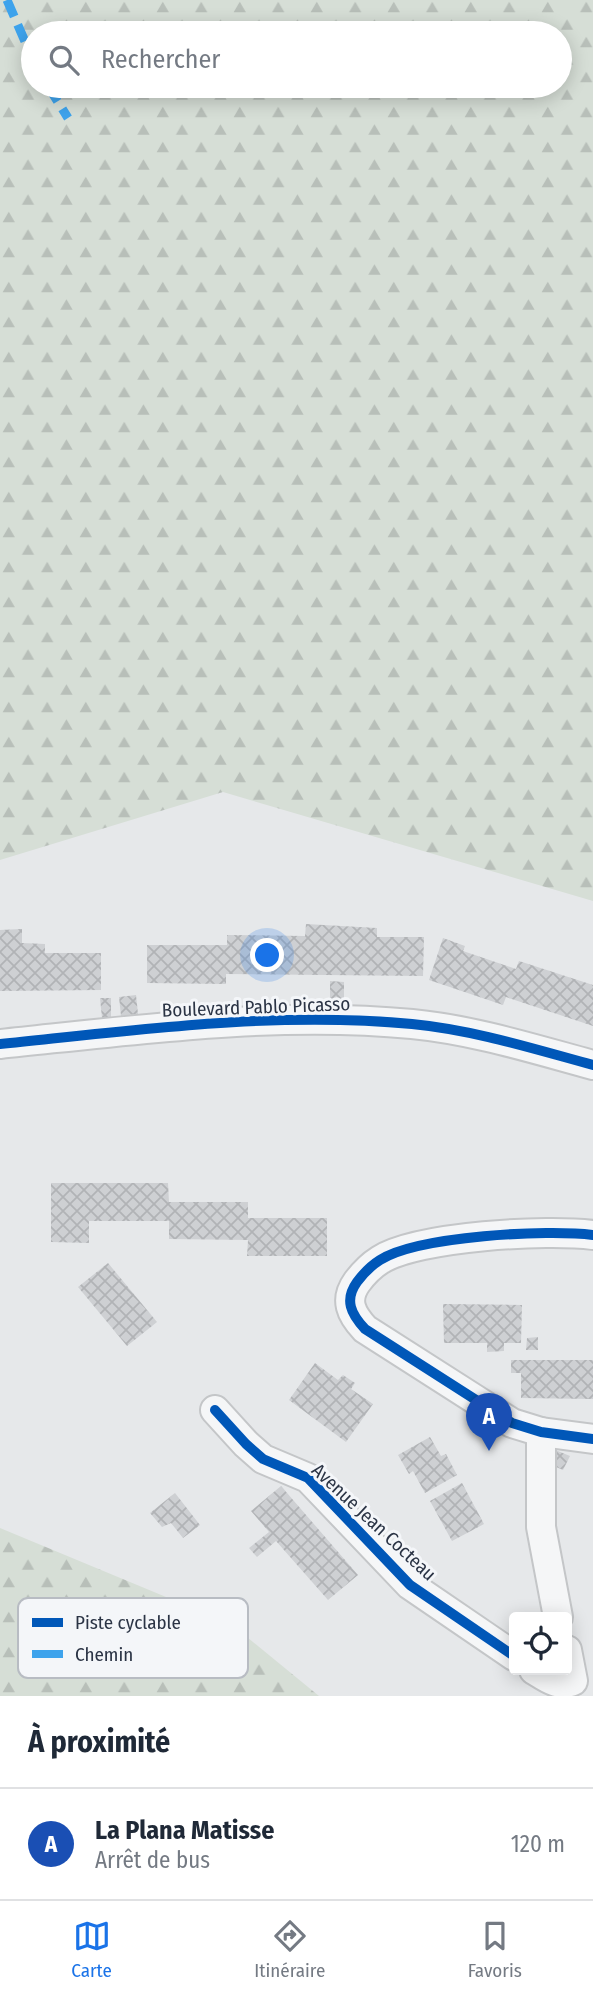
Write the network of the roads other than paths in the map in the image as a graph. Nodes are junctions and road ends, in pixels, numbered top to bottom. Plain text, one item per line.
1 (0, 1044) edge
2 (593, 1065) edge
3 (593, 1234) edge
4 (215, 1410) dead end
5 (541, 1432) junction
6 (593, 1439) edge
7 (557, 1612) edge
8 (509, 1653) edge
9 (542, 1675) edge
10 (572, 1675) edge

1 - 2 street, Boulevard Pablo Picasso
3 - 5 street
4 - 8 street, Avenue Jean Cocteau
5 - 6 street
5 - 7 street
9 - 10 street

